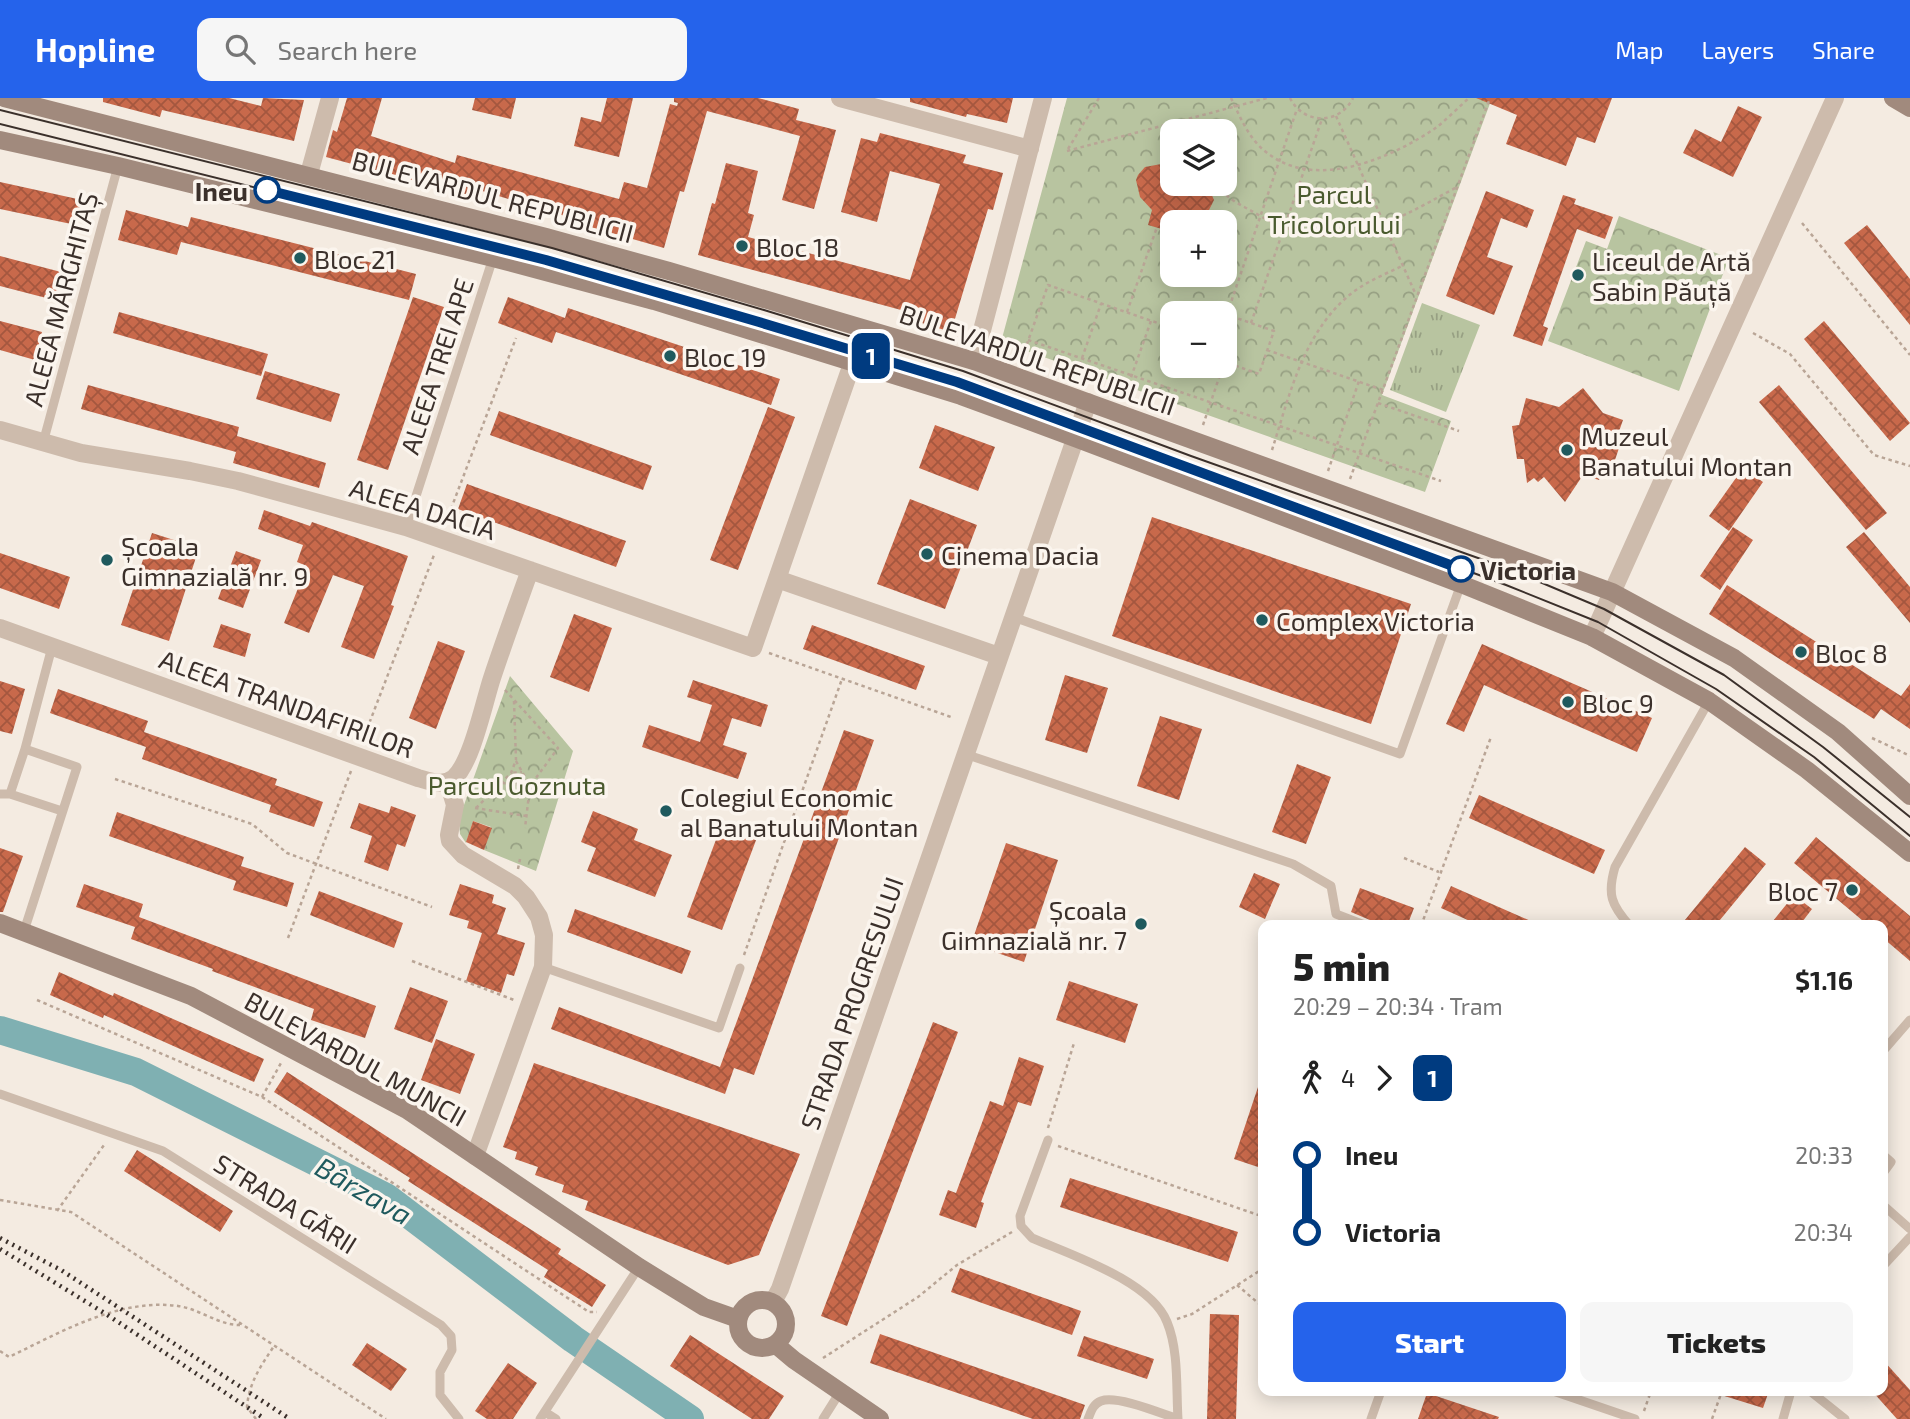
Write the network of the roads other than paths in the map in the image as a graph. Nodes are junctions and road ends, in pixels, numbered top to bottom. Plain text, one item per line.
1 (4, 98) edge
2 (330, 98) edge
3 (840, 98) edge
4 (1043, 98) edge
5 (1835, 98) edge
6 (1894, 98) edge
7 (1910, 108) edge
8 (0, 140) edge
9 (1030, 149) junction
10 (118, 166) junction
11 (309, 174) junction
12 (494, 258) junction
13 (853, 361) junction
14 (974, 361) junction
15 (1088, 402) junction
16 (0, 430) edge
17 (1075, 438) junction
18 (43, 443) junction
19 (406, 527) junction
20 (530, 570) junction
21 (777, 579) junction
22 (1461, 584) junction
23 (1612, 592) junction
24 (1013, 617) junction
25 (0, 628) edge
26 (1592, 636) junction
27 (52, 647) junction
28 (999, 656) junction
29 (1709, 701) junction
30 (25, 749) junction
31 (965, 754) junction
32 (448, 782) junction
33 (5, 794) edge
34 (1910, 796) edge
35 (62, 811) junction
36 (1909, 850) edge
37 (1352, 920) edge
38 (1625, 920) edge
39 (0, 923) edge
40 (24, 932) junction
41 (543, 967) junction
42 (740, 968) road end
43 (1910, 1020) edge
44 (1888, 1045) edge
45 (0, 1094) edge
46 (1048, 1140) road end
47 (475, 1156) junction
48 (1888, 1209) edge
49 (1910, 1229) edge
50 (1910, 1237) edge
51 (1888, 1260) edge
52 (639, 1267) junction
53 (773, 1302) junction
54 (738, 1319) junction
55 (775, 1344) junction
56 (840, 1392) junction
57 (1379, 1396) edge
58 (1568, 1396) edge
59 (1790, 1396) edge
60 (1816, 1396) edge
61 (542, 1415) edge
62 (459, 1419) edge
63 (556, 1419) edge
64 (823, 1419) edge
65 (880, 1419) edge
66 (1088, 1419) edge
67 (1178, 1419) edge
68 (1371, 1419) edge
69 (1635, 1419) edge
70 (1783, 1419) edge
71 (1845, 1419) edge

1 - 11 main road, BULEVARDUL REPUBLICII
2 - 11 street
3 - 9 street
4 - 9 street
5 - 23 street
6 - 7 main road
8 - 10 main road
9 - 14 street
10 - 12 main road
10 - 18 lane, ALEEA MĂRGHITAȘ
11 - 14 main road, BULEVARDUL REPUBLICII
12 - 13 main road
12 - 19 lane, ALEEA TREI APE
13 - 17 main road
13 - 21 street
14 - 15 main road, BULEVARDUL REPUBLICII
15 - 17 street, STRADA PROGRESULUI
15 - 23 main road, BULEVARDUL REPUBLICII
16 - 18 street, ALEEA DACIA
17 - 22 main road
17 - 24 street, STRADA PROGRESULUI
18 - 19 street, ALEEA DACIA
19 - 20 street, ALEEA DACIA
20 - 21 street, ALEEA DACIA
20 - 32 street
21 - 28 street
22 - 24 lane
22 - 26 main road
23 - 26 street
23 - 34 main road, BULEVARDUL REPUBLICII
24 - 28 street, STRADA PROGRESULUI
25 - 27 street, ALEEA TRANDAFIRILOR
26 - 29 main road
27 - 30 lane
27 - 32 street, ALEEA TRANDAFIRILOR
28 - 31 street, STRADA PROGRESULUI
29 - 36 main road
29 - 38 lane
30 - 33 lane
30 - 35 lane
31 - 37 lane
31 - 53 street, STRADA PROGRESULUI
32 - 41 street
33 - 35 lane
35 - 40 lane
39 - 40 main road, BULEVARDUL MUNCII
40 - 47 main road, BULEVARDUL MUNCII
41 - 42 lane
41 - 47 street
43 - 44 lane
45 - 62 lane, STRADA GĂRII
46 - 67 lane
47 - 52 main road, BULEVARDUL MUNCII
48 - 49 lane
50 - 51 lane
52 - 54 main road, BULEVARDUL MUNCII
52 - 61 lane
53 - 54 main road
53 - 55 main road
54 - 55 main road
55 - 56 main road
56 - 64 lane
56 - 65 main road
57 - 68 lane
58 - 69 lane
59 - 70 lane
60 - 71 lane
61 - 63 lane
66 - 67 lane

